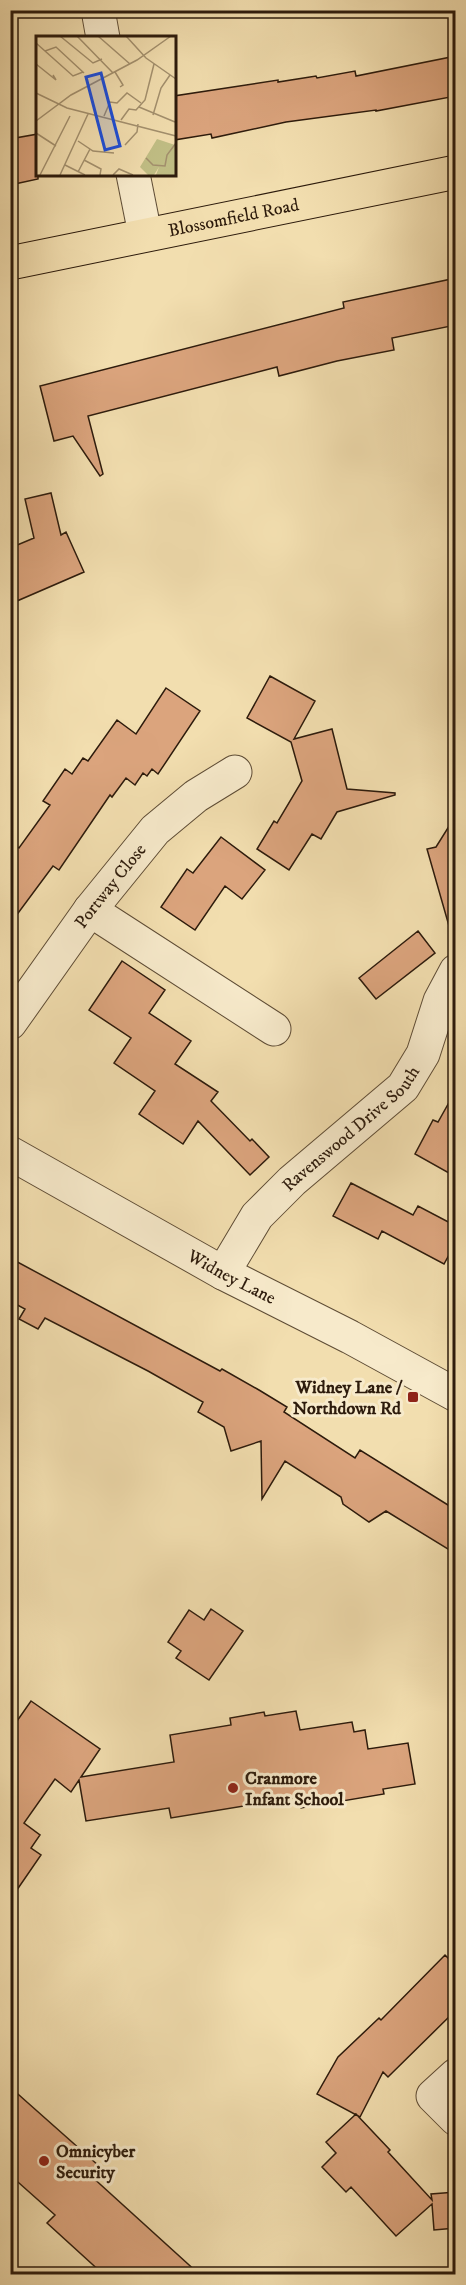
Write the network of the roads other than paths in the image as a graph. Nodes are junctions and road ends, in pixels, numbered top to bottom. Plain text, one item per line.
1 (98, 10) edge
2 (103, 36) edge
3 (456, 172) edge
4 (133, 176) edge
5 (146, 234) junction
6 (10, 263) edge
7 (235, 772) dead end
8 (90, 910) junction
9 (456, 971) edge
10 (10, 1023) edge
11 (274, 1029) dead end
12 (10, 1153) edge
13 (223, 1273) junction
14 (456, 1395) edge
15 (456, 2075) edge
16 (456, 2119) edge

1 - 2 street
3 - 5 main road, Blossomfield Road
4 - 5 street
5 - 6 main road, Blossomfield Road
7 - 8 street, Portway Close
8 - 10 street, Portway Close
8 - 11 street
9 - 13 street, Ravenswood Drive South
12 - 13 street, Widney Lane
13 - 14 street, Widney Lane
15 - 16 street

